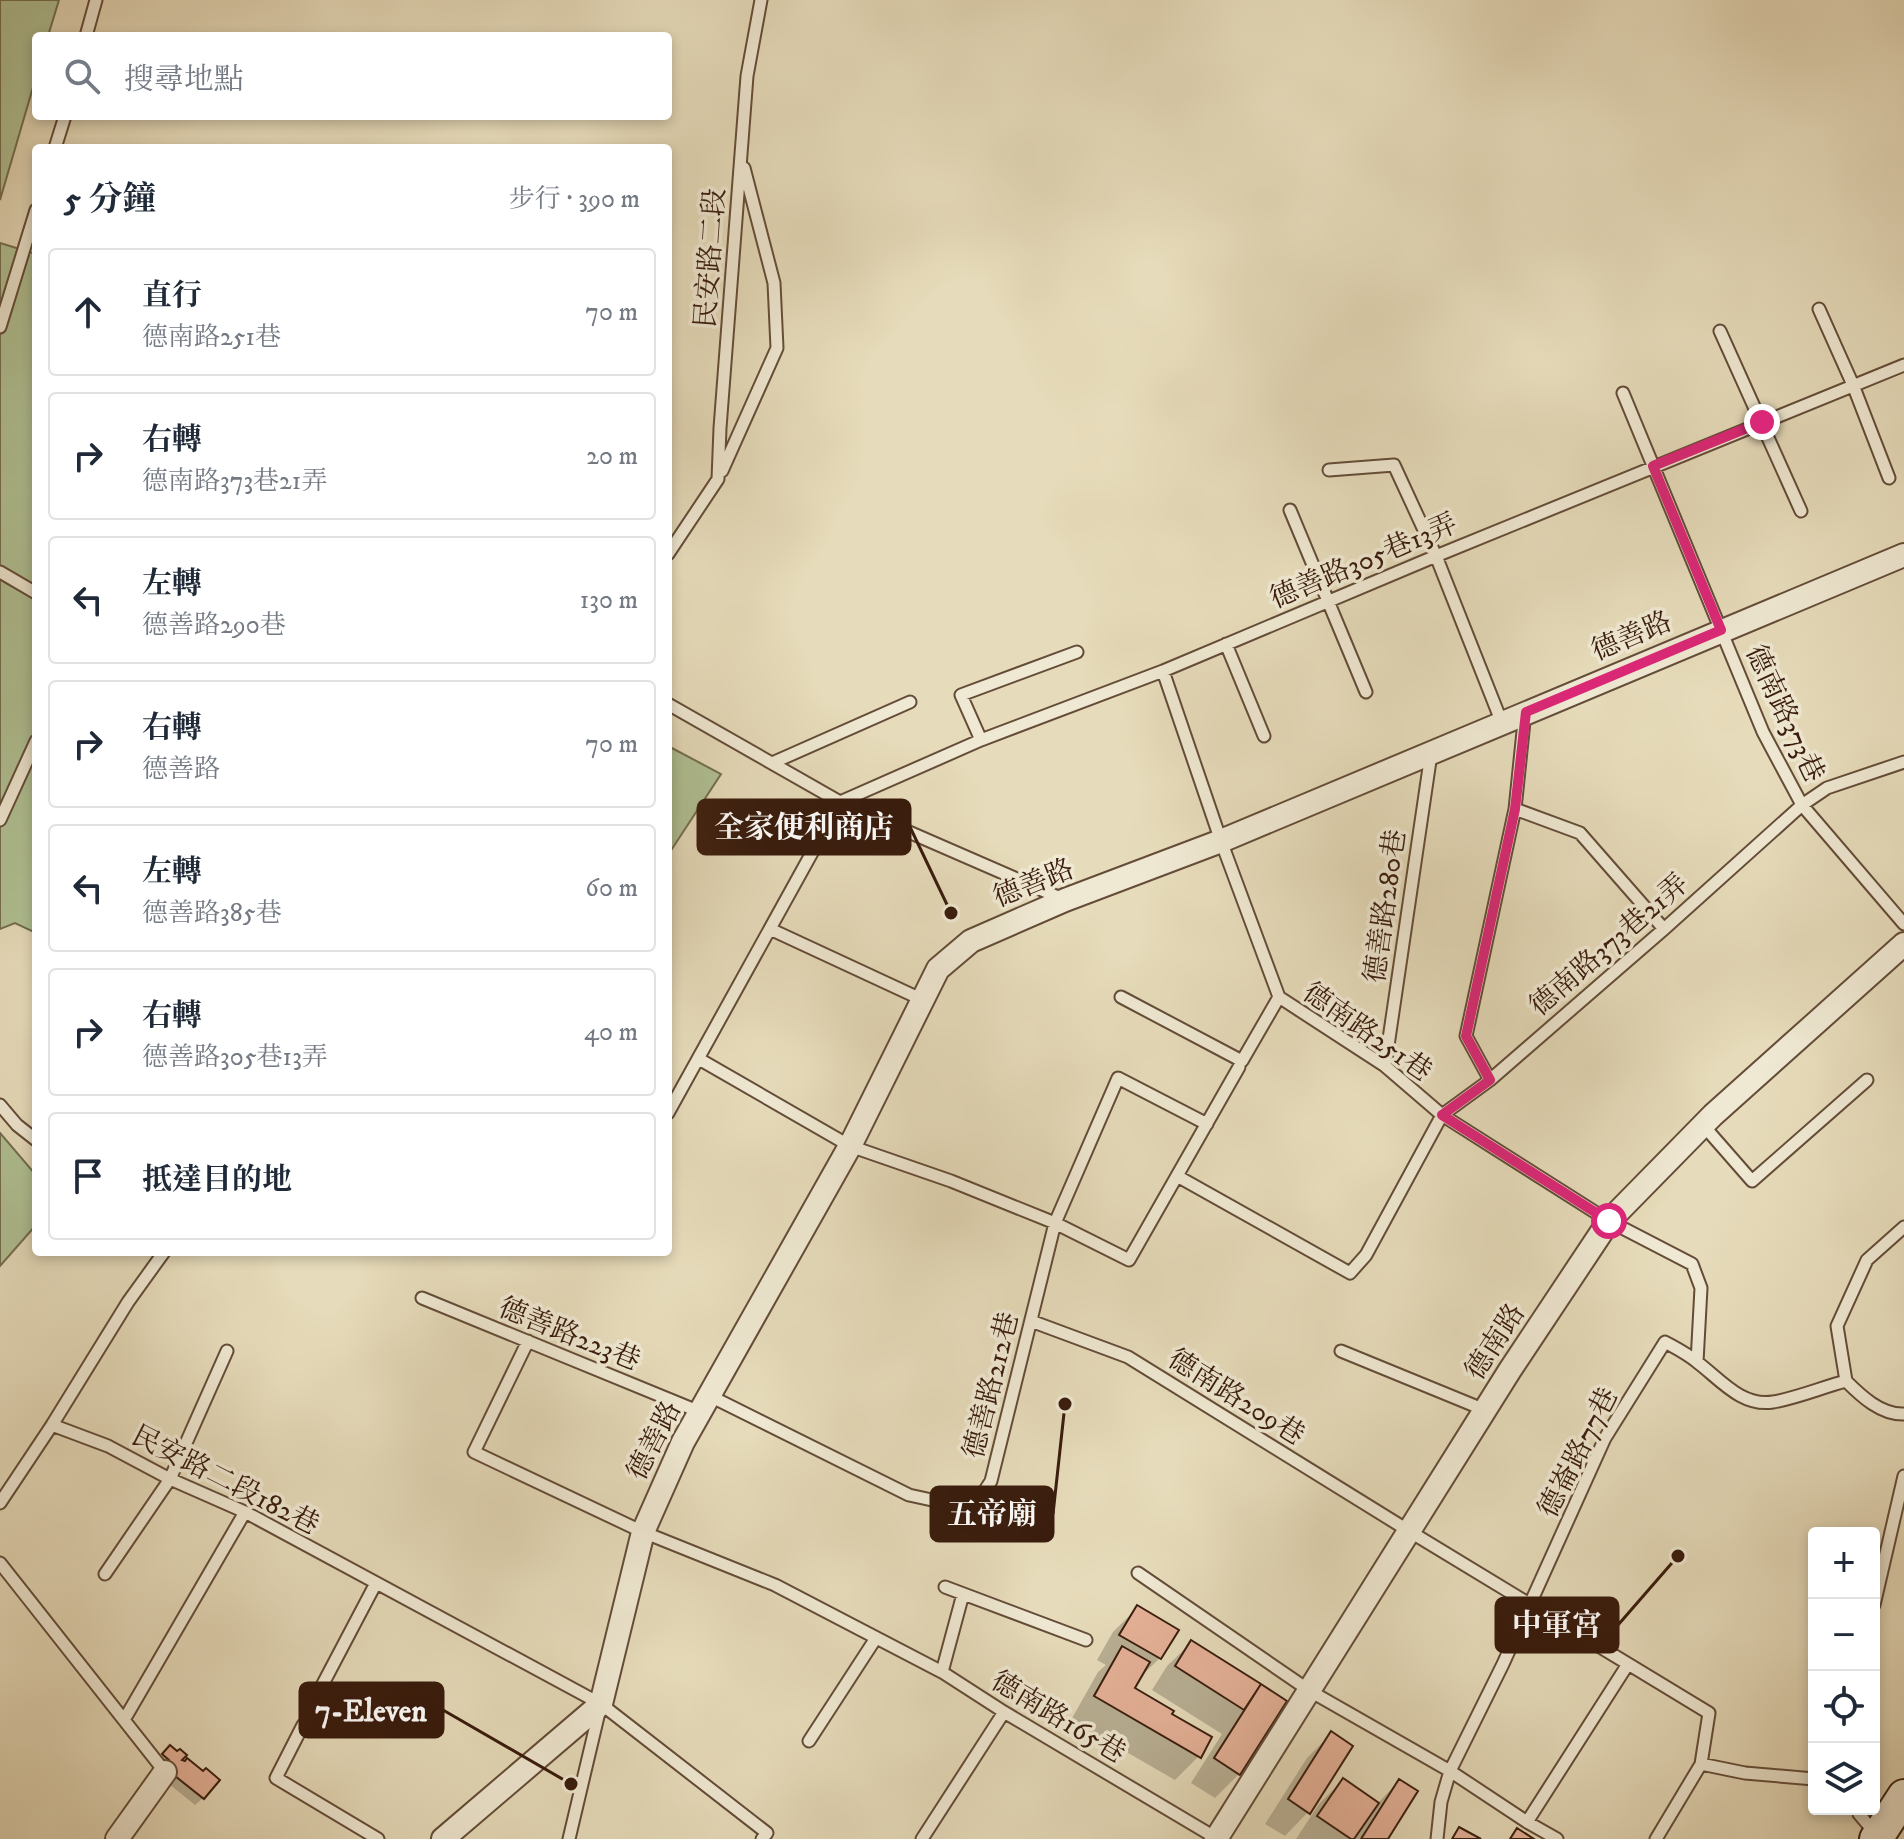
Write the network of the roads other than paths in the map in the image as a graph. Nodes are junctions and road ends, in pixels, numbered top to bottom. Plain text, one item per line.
1 (96, 0) edge
2 (761, 0) edge
3 (87, 32) edge
4 (64, 120) edge
5 (56, 144) edge
6 (741, 157) junction
7 (32, 223) edge
8 (1819, 309) dead end
9 (0, 327) edge
10 (1720, 331) dead end
11 (1904, 365) edge
12 (1853, 385) junction
13 (1623, 393) dead end
14 (1762, 422) junction
15 (1653, 466) junction
16 (1329, 470) dead end
17 (1889, 478) dead end
18 (718, 479) junction
19 (1290, 510) dead end
20 (1801, 511) dead end
21 (672, 548) edge
22 (1904, 555) edge
23 (1436, 556) junction
24 (0, 572) edge
25 (32, 591) edge
26 (1327, 601) junction
27 (1721, 630) junction
28 (1226, 644) junction
29 (1077, 652) dead end
30 (1163, 671) junction
31 (1366, 692) dead end
32 (910, 702) dead end
33 (672, 706) edge
34 (1526, 712) junction
35 (1502, 723) junction
36 (1264, 736) dead end
37 (981, 740) junction
38 (32, 750) edge
39 (1431, 753) junction
40 (1904, 762) edge
41 (772, 763) junction
42 (840, 802) junction
43 (1802, 805) junction
44 (1515, 809) junction
45 (0, 820) edge
46 (1221, 841) junction
47 (1065, 900) junction
48 (1904, 924) edge
49 (770, 929) junction
50 (1664, 929) junction
51 (1904, 944) edge
52 (1121, 997) dead end
53 (1279, 997) junction
54 (923, 1000) junction
55 (699, 1059) junction
56 (1385, 1066) junction
57 (1239, 1067) dead end
58 (1490, 1080) junction
59 (1867, 1080) dead end
60 (0, 1105) edge
61 (672, 1106) edge
62 (1442, 1115) junction
63 (1207, 1124) junction
64 (1703, 1125) junction
65 (32, 1137) edge
66 (850, 1146) junction
67 (1177, 1176) junction
68 (1609, 1221) junction
69 (1055, 1223) junction
70 (1904, 1227) edge
71 (161, 1256) edge
72 (422, 1298) dead end
73 (1031, 1321) junction
74 (528, 1341) junction
75 (227, 1351) dead end
76 (1341, 1351) dead end
77 (1697, 1362) junction
78 (1846, 1381) junction
79 (705, 1404) junction
80 (1485, 1410) junction
81 (1904, 1414) edge
82 (52, 1425) junction
83 (1904, 1476) edge
84 (170, 1479) junction
85 (4, 1489) edge
86 (0, 1503) edge
87 (245, 1512) junction
88 (1409, 1531) junction
89 (643, 1532) junction
90 (0, 1563) edge
91 (1138, 1573) dead end
92 (105, 1574) dead end
93 (376, 1583) junction
94 (945, 1587) dead end
95 (963, 1594) junction
96 (1875, 1599) edge
97 (1530, 1604) junction
98 (876, 1638) junction
99 (1086, 1640) dead end
100 (1628, 1664) junction
101 (942, 1672) junction
102 (1310, 1691) junction
103 (315, 1699) dead end
104 (601, 1704) junction
105 (1004, 1712) junction
106 (124, 1720) junction
107 (303, 1725) dead end
108 (809, 1741) dead end
109 (1701, 1764) junction
110 (1450, 1771) junction
111 (165, 1772) joint
112 (1808, 1778) edge
113 (1904, 1796) edge
114 (1860, 1815) edge
115 (1527, 1822) junction
116 (1216, 1838) edge
117 (1877, 1838) edge
118 (117, 1839) edge
119 (378, 1839) edge
120 (443, 1839) edge
121 (569, 1839) edge
122 (762, 1839) edge
123 (922, 1839) edge
124 (1437, 1839) edge
125 (1557, 1839) edge
126 (1656, 1839) edge

1 - 3 lane
2 - 6 lane, 民安路二段
4 - 5 lane
6 - 18 lane, 民安路二段
6 - 18 lane
7 - 9 lane
8 - 12 lane
10 - 14 lane
11 - 12 lane, 德善路305巷13弄
12 - 14 lane, 德善路305巷13弄
12 - 17 lane
13 - 15 lane, 德南路373巷
14 - 15 lane, 德善路305巷13弄
14 - 20 lane
15 - 23 lane, 德善路305巷13弄
15 - 27 lane, 德南路373巷
16 - 23 lane
18 - 21 lane
19 - 26 lane
22 - 27 street, 德善路
23 - 26 lane, 德善路305巷13弄
23 - 35 lane
24 - 25 lane
26 - 28 lane, 德善路305巷13弄
26 - 31 lane
27 - 34 street, 德善路
27 - 43 lane, 德南路373巷
28 - 30 lane, 德善路305巷13弄
28 - 36 lane
29 - 37 lane
30 - 37 lane, 德善路305巷13弄
30 - 46 lane, 德南路251巷
32 - 41 lane
33 - 41 lane
34 - 35 street, 德善路
34 - 44 lane
35 - 39 street, 德善路
37 - 42 lane, 德善路305巷13弄
38 - 45 lane
39 - 46 street, 德善路
39 - 56 lane, 德善路280巷
40 - 43 lane, 德南路373巷21弄
41 - 42 lane
42 - 47 lane
42 - 49 lane
43 - 48 lane, 德南路373巷
43 - 50 lane, 德南路373巷21弄
44 - 50 lane
44 - 58 lane
46 - 47 street, 德善路
46 - 53 lane, 德南路251巷
47 - 54 street, 德善路
49 - 54 lane
49 - 55 lane
50 - 58 lane, 德南路373巷21弄
51 - 64 street, 德南路
52 - 53 lane
53 - 56 lane, 德南路251巷
54 - 66 street, 德善路
55 - 61 lane
55 - 66 lane
56 - 62 lane, 德南路251巷
57 - 63 lane
58 - 62 lane, 德南路373巷21弄
59 - 64 lane
60 - 65 lane
62 - 67 lane
62 - 68 lane, 德南路251巷
63 - 67 lane
63 - 69 lane, 德善路212巷
64 - 68 street, 德南路
66 - 69 lane
66 - 79 street, 德善路
67 - 69 lane
68 - 77 lane, 德南路251巷
68 - 80 street, 德南路
69 - 73 lane, 德善路212巷
70 - 78 lane
71 - 82 lane
72 - 74 lane, 德善路223巷
73 - 79 lane, 德善路212巷
73 - 88 lane, 德南路209巷
74 - 79 lane, 德善路223巷
74 - 89 lane, 德南路165巷
75 - 84 lane
76 - 80 lane
77 - 78 lane, 德崙路77巷
77 - 97 lane, 德崙路77巷
78 - 81 lane
79 - 89 street, 德善路
80 - 88 street, 德南路
82 - 84 lane, 民安路二段182巷
82 - 85 lane
83 - 96 lane
84 - 87 lane, 民安路二段182巷
84 - 92 lane
85 - 86 lane
87 - 93 lane, 民安路二段182巷
87 - 106 lane
88 - 97 lane, 德南路209巷
88 - 102 street, 德南路
89 - 98 lane, 德南路165巷
89 - 104 street, 德善路
90 - 106 lane
91 - 102 lane
93 - 103 lane
93 - 104 lane, 民安路二段182巷
94 - 95 lane
95 - 99 lane
95 - 101 lane
97 - 100 lane, 德南路209巷
97 - 110 lane, 德崙路77巷
98 - 101 lane, 德南路165巷
98 - 108 lane
100 - 109 lane, 德南路209巷
100 - 115 lane
101 - 105 lane, 德南路165巷
102 - 110 lane
102 - 116 street, 德南路
104 - 120 street
104 - 121 lane, 德善路
104 - 122 lane, 民安路二段182巷
105 - 116 lane, 德南路165巷
105 - 123 lane
106 - 111 lane
107 - 119 lane
109 - 112 lane
109 - 126 lane
110 - 115 lane
110 - 124 lane, 德崙路77巷
111 - 118 street
113 - 117 street
114 - 117 lane
115 - 125 lane

